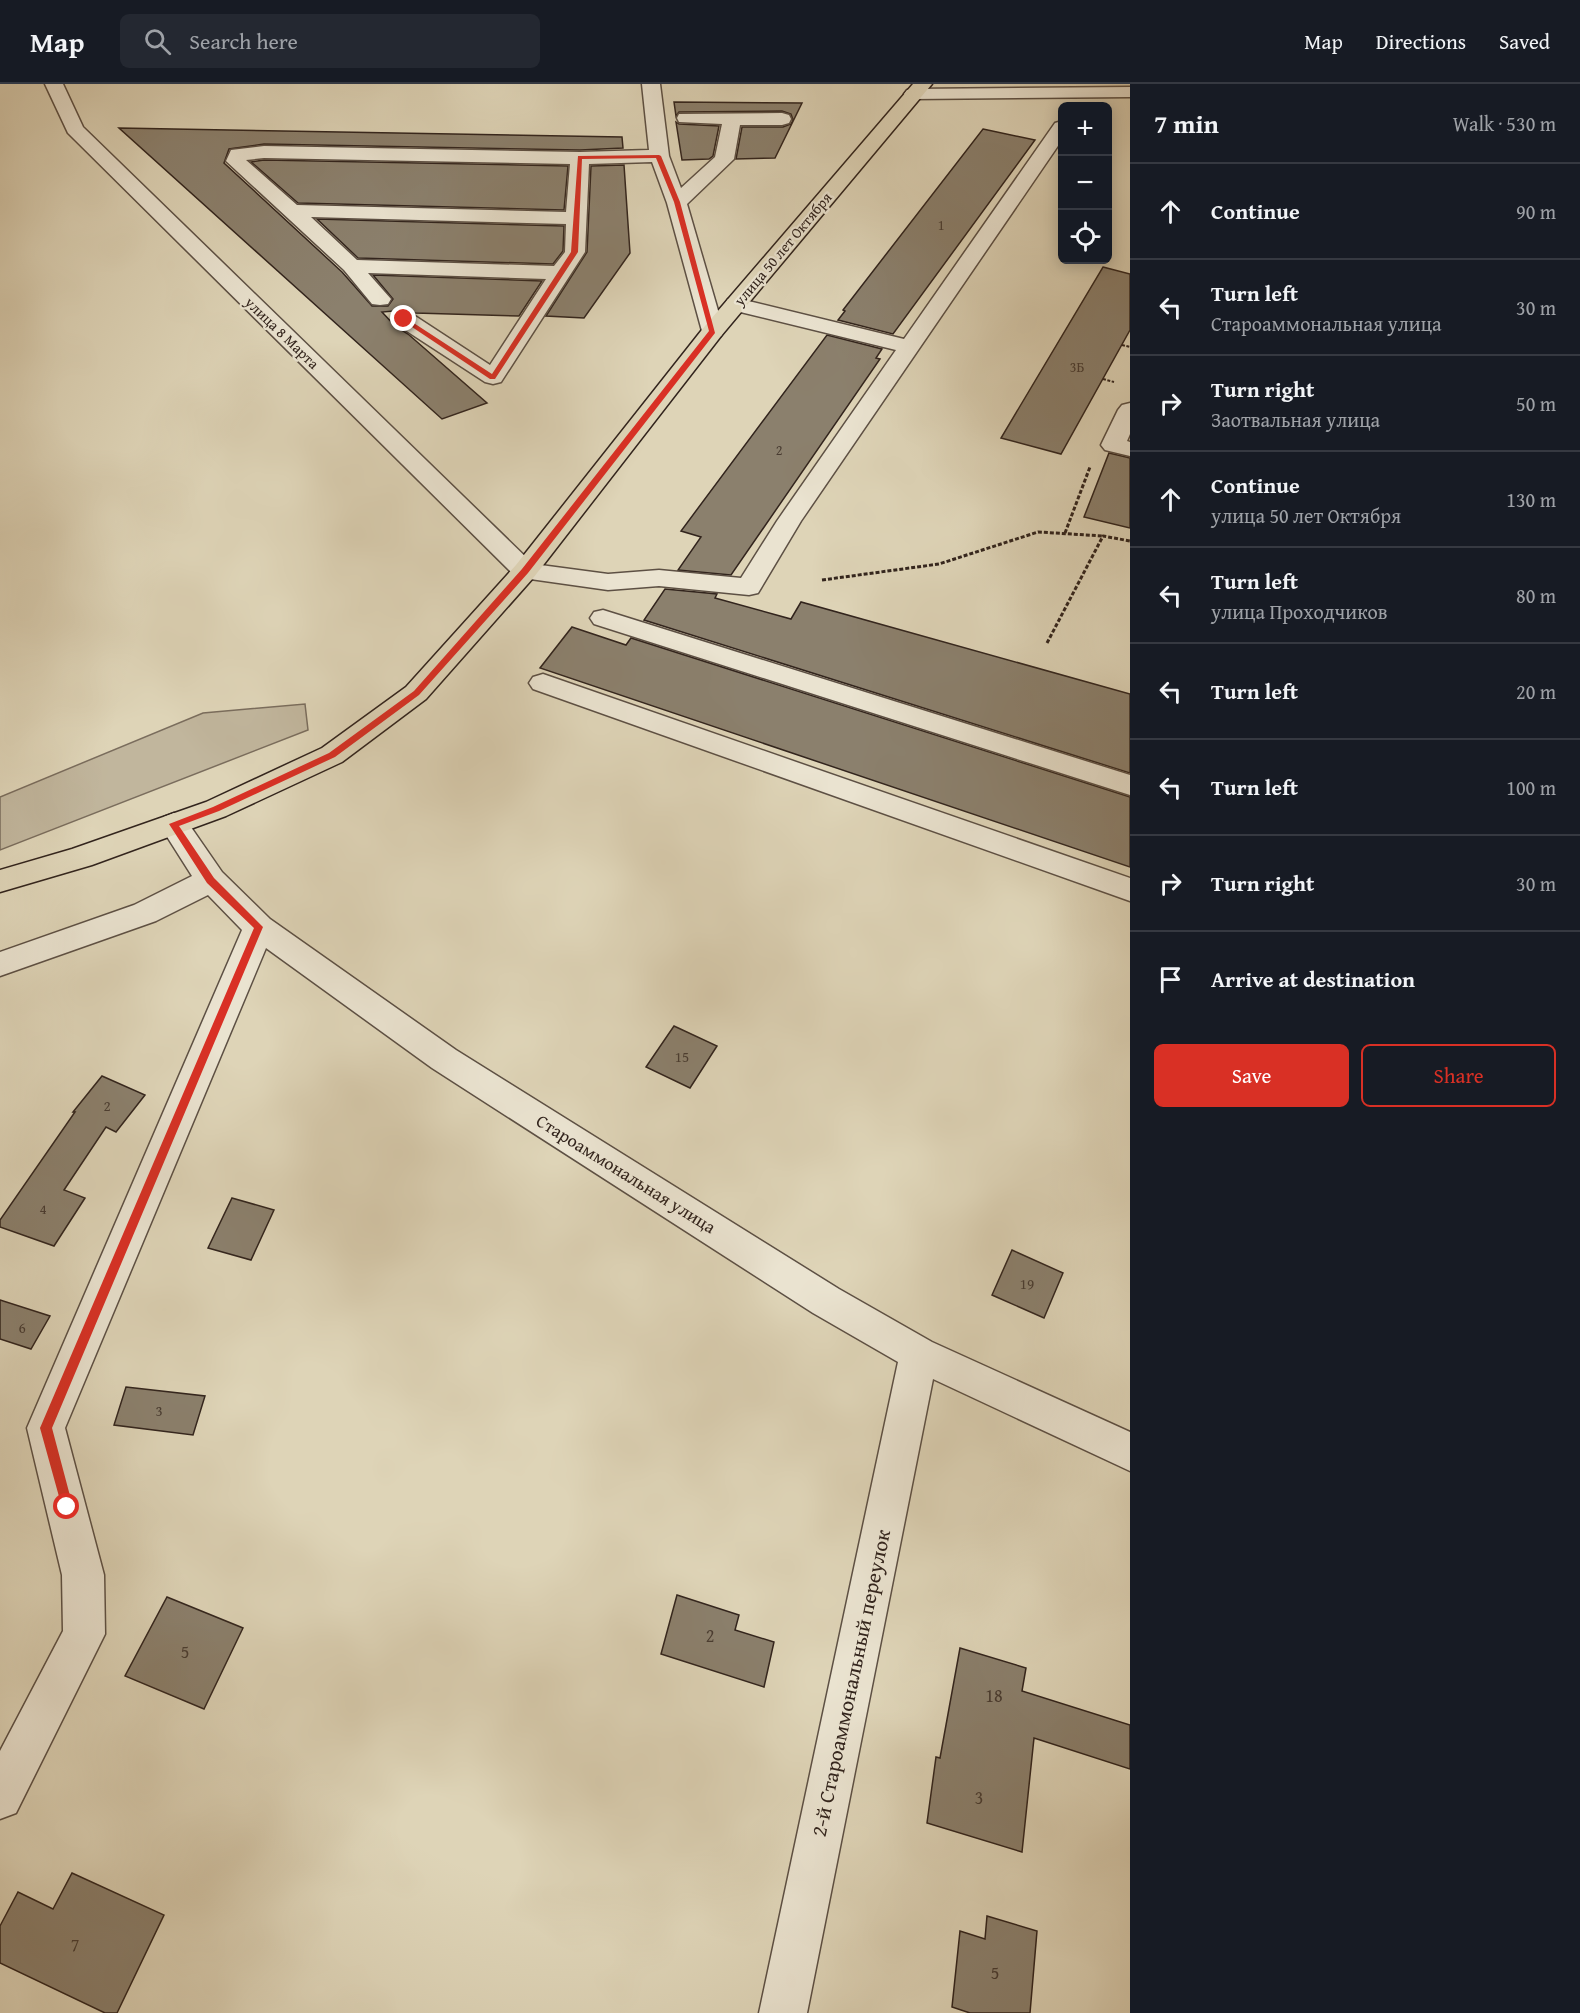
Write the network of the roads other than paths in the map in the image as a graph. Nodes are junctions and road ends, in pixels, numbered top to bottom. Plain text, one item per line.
1 (54, 84) edge
2 (651, 84) edge
3 (918, 89) edge
4 (1103, 95) edge
5 (686, 118) dead end
6 (732, 119) junction
7 (782, 119) dead end
8 (1058, 133) edge
9 (659, 156) junction
10 (580, 158) junction
11 (677, 202) junction
12 (292, 211) junction
13 (576, 218) junction
14 (351, 266) junction
15 (560, 273) junction
16 (380, 299) dead end
17 (736, 304) junction
18 (404, 319) dead end
19 (713, 331) junction
20 (910, 347) junction
21 (1130, 410) edge
22 (1130, 449) edge
23 (525, 571) junction
24 (603, 618) dead end
25 (543, 683) dead end
26 (1130, 785) edge
27 (174, 824) junction
28 (0, 880) edge
29 (211, 880) junction
30 (1130, 890) edge
31 (259, 927) junction
32 (0, 964) edge
33 (919, 1354) junction
34 (1130, 1452) edge
35 (0, 1797) edge
36 (783, 2013) edge

1 - 23 street, улица 8 Марта
2 - 9 street
3 - 4 street
3 - 17 main road, улица 50 лет Октября
5 - 6 street
6 - 7 street
6 - 11 street
8 - 20 street
9 - 10 street
9 - 11 street
10 - 12 street
10 - 13 street
11 - 19 street
12 - 13 street
12 - 14 street
13 - 15 street
14 - 15 street
14 - 16 street
15 - 18 street
17 - 19 main road, улица 50 лет Октября
17 - 20 street
19 - 23 main road, улица 50 лет Октября
20 - 23 street
21 - 22 street
23 - 27 main road, улица 50 лет Октября
24 - 26 street
25 - 30 street
27 - 28 main road, улица 50 лет Октября
27 - 29 street, Староаммональная улица
29 - 31 street, Староаммональная улица
29 - 32 street
31 - 33 street, Староаммональная улица
31 - 35 street
33 - 34 street, Староаммональная улица
33 - 36 street, 2-й Староаммональный переулок

